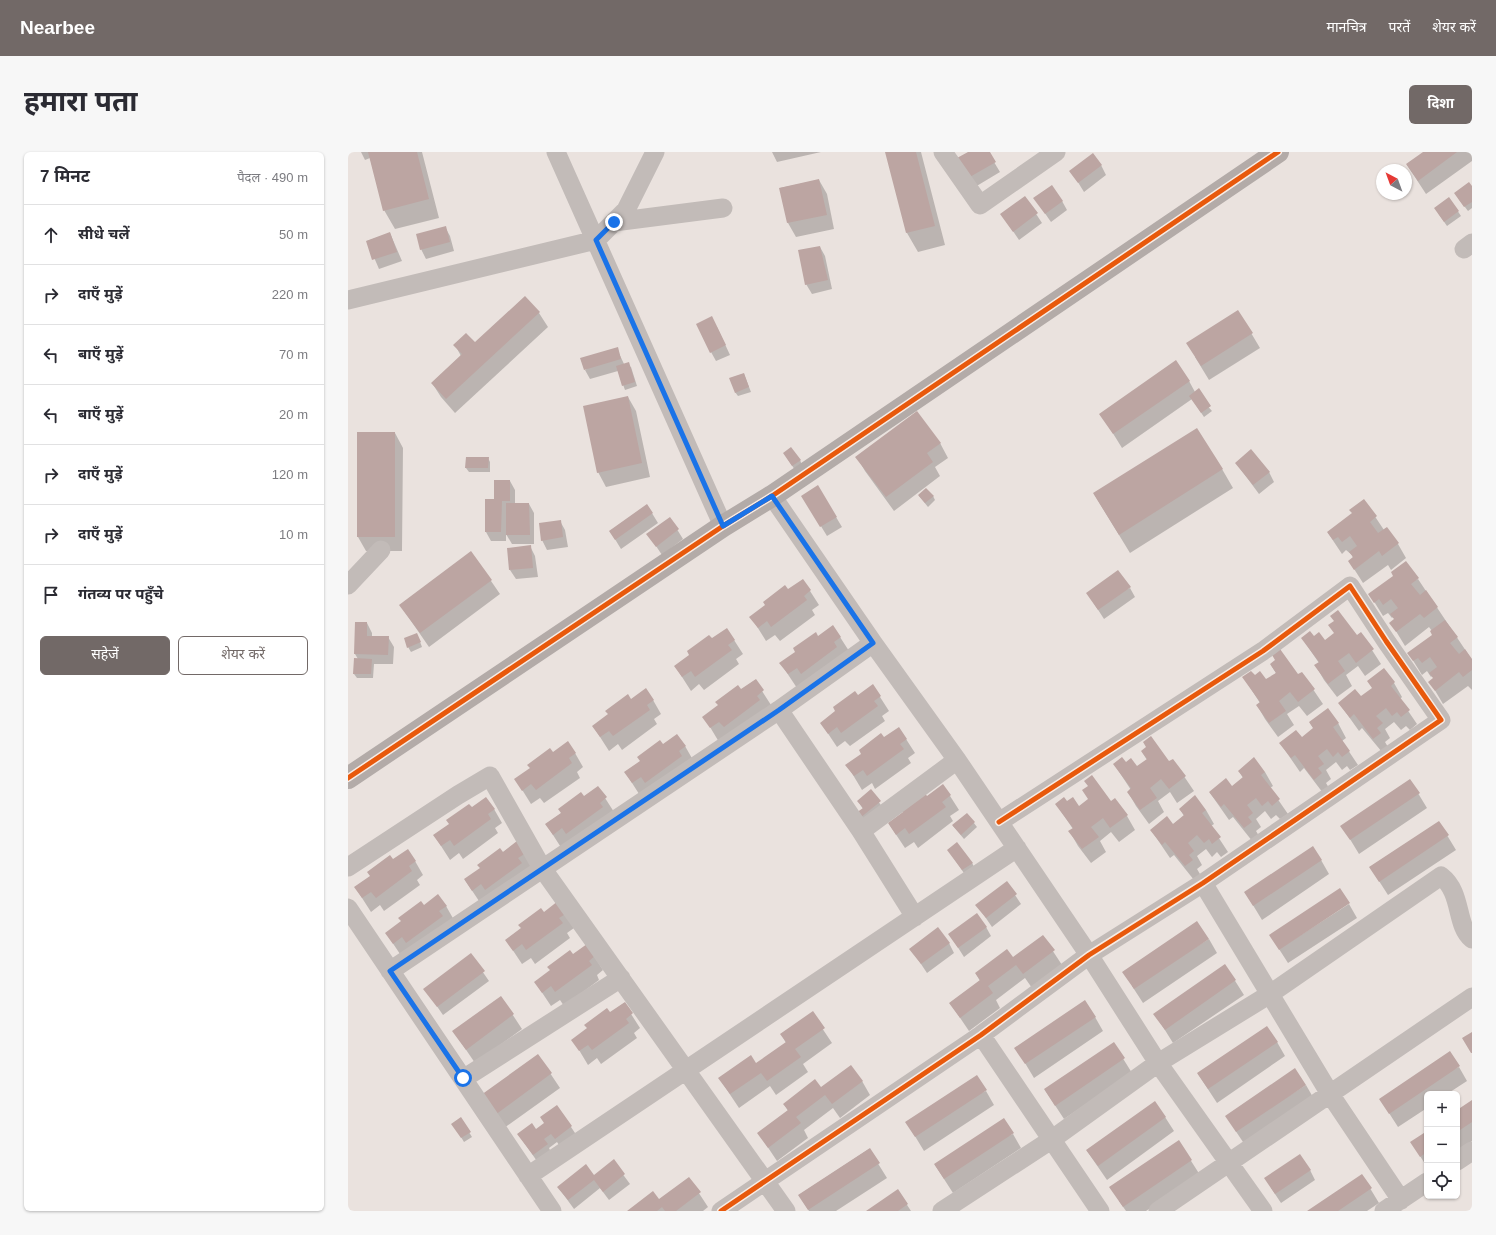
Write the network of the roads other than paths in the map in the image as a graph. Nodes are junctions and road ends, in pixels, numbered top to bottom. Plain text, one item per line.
1 (556, 152) edge
2 (655, 152) edge
3 (943, 152) edge
4 (1056, 152) edge
5 (1278, 152) edge
6 (723, 208) dead end
7 (614, 222) junction
8 (596, 240) junction
9 (348, 300) edge
10 (772, 496) junction
11 (723, 526) junction
12 (381, 550) dead end
13 (348, 585) edge
14 (873, 643) junction
15 (779, 710) junction
16 (957, 760) junction
17 (348, 778) edge
18 (998, 822) junction
19 (861, 831) junction
20 (1017, 848) junction
21 (348, 867) edge
22 (542, 868) junction
23 (1203, 883) junction
24 (348, 908) edge
25 (915, 917) junction
26 (1472, 939) edge
27 (1089, 955) junction
28 (390, 971) junction
29 (621, 978) junction
30 (1270, 994) junction
31 (1472, 997) edge
32 (981, 1035) junction
33 (1158, 1063) junction
34 (686, 1069) junction
35 (463, 1078) junction
36 (1330, 1094) junction
37 (1051, 1140) junction
38 (1472, 1151) edge
39 (1460, 1159) edge
40 (1230, 1162) junction
41 (528, 1176) junction
42 (765, 1181) junction
43 (1424, 1184) edge
44 (1401, 1200) junction
45 (552, 1211) edge
46 (720, 1211) edge
47 (786, 1211) edge
48 (942, 1211) edge
49 (1100, 1211) edge
50 (1158, 1211) edge
51 (1263, 1211) edge
52 (1384, 1211) edge

1 - 8 street
2 - 7 street
3 - 4 street
5 - 10 street
6 - 7 street
7 - 8 street
8 - 9 street
8 - 11 street
10 - 11 street
10 - 14 street
11 - 17 street
12 - 13 street
14 - 15 street
14 - 16 street
15 - 19 street
15 - 22 street
16 - 18 street
16 - 19 street
18 - 20 street
18 - 23 street
19 - 25 street
20 - 25 street
20 - 27 street
21 - 22 street
22 - 28 street
22 - 29 street
23 - 27 street
23 - 30 street
24 - 28 street
25 - 34 street
26 - 30 street
27 - 32 street
27 - 33 street
28 - 35 street
29 - 34 street
29 - 35 street
30 - 33 street
30 - 36 street
31 - 36 street
32 - 37 street
32 - 42 street
33 - 37 street
33 - 40 street
34 - 41 street
34 - 42 street
35 - 41 street
36 - 40 street
36 - 44 street
37 - 48 street
37 - 49 street
38 - 39 street
40 - 50 street
40 - 51 street
41 - 45 street
42 - 46 street
42 - 47 street
43 - 44 street
44 - 52 street

